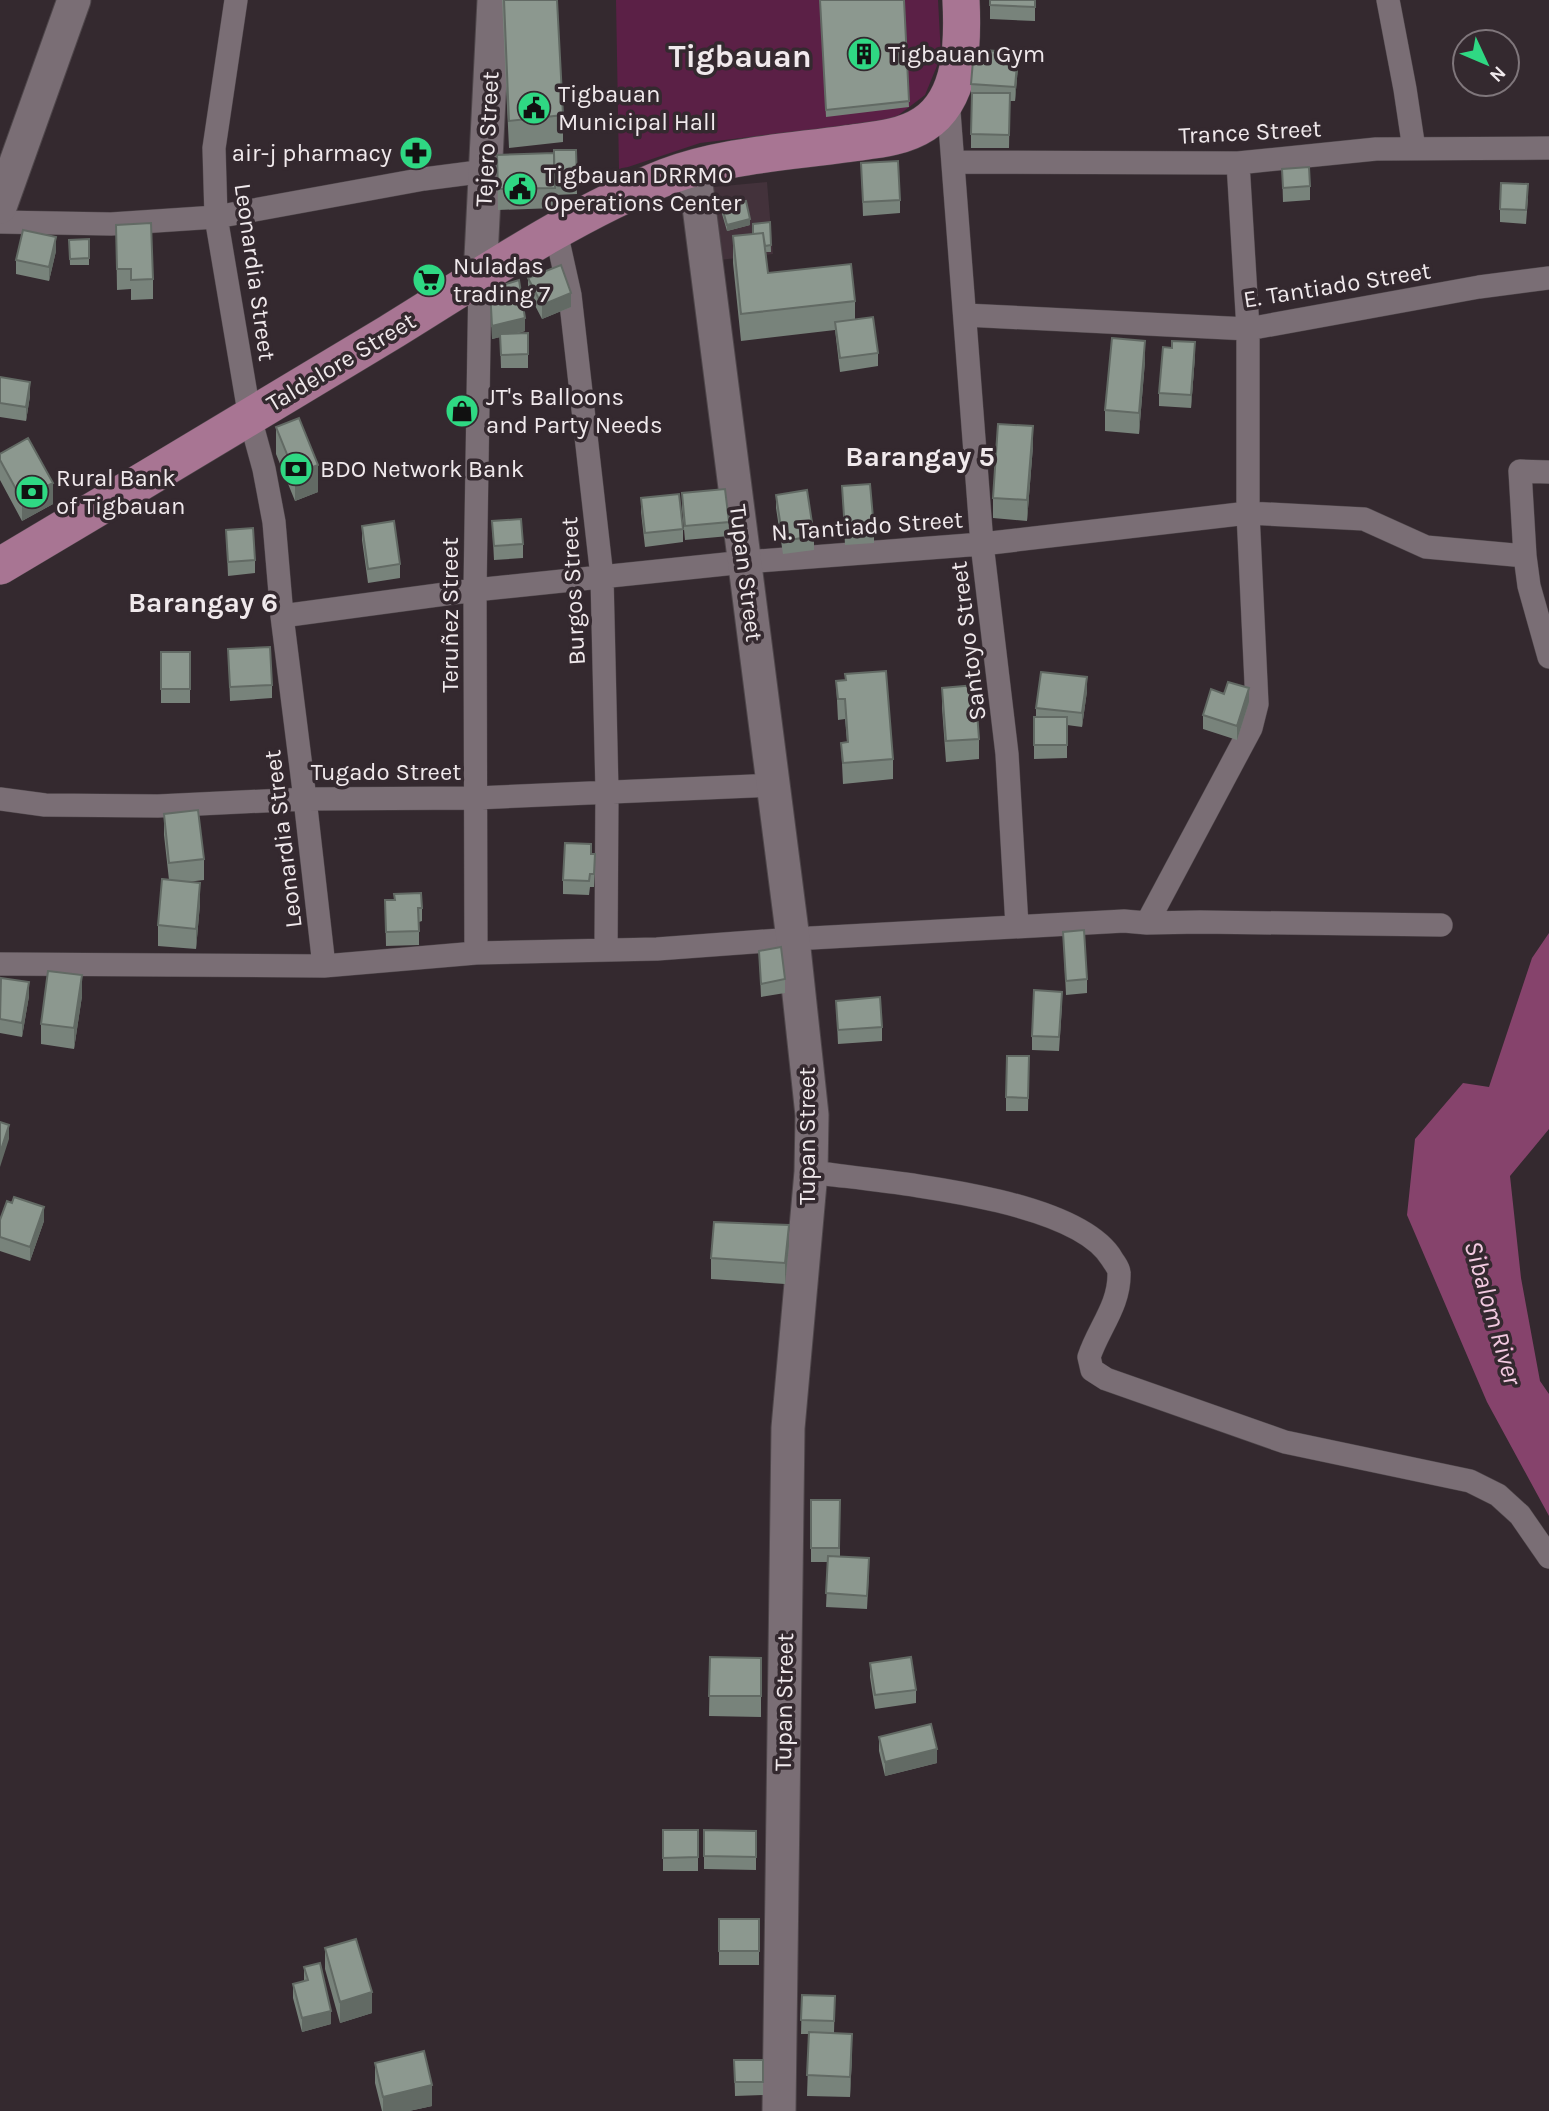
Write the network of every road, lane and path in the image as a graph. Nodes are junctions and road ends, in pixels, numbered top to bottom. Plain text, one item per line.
1 (74, 0) edge
2 (236, 0) edge
3 (494, 0) edge
4 (961, 0) edge
5 (1388, 0) edge
6 (947, 99) junction
7 (1549, 148) edge
8 (1414, 149) junction
9 (953, 162) junction
10 (1238, 163) junction
11 (694, 168) junction
12 (486, 171) junction
13 (0, 207) edge
14 (216, 217) junction
15 (0, 222) edge
16 (556, 232) junction
17 (480, 277) junction
18 (1549, 278) edge
19 (965, 315) junction
20 (1248, 328) junction
21 (250, 418) junction
22 (1549, 472) edge
23 (1248, 513) junction
24 (982, 544) junction
25 (1525, 556) junction
26 (745, 562) junction
27 (0, 566) edge
28 (602, 577) junction
29 (475, 590) junction
30 (282, 616) junction
31 (1549, 657) edge
32 (773, 785) junction
33 (607, 791) junction
34 (476, 798) junction
35 (0, 799) edge
36 (305, 799) junction
37 (1147, 923) junction
38 (1441, 925) dead end
39 (1017, 926) junction
40 (793, 939) junction
41 (606, 950) junction
42 (476, 953) junction
43 (0, 964) edge
44 (324, 966) junction
45 (811, 1172) junction
46 (1549, 1557) edge
47 (779, 2111) edge

1 - 13 main road
2 - 14 street, Leonardia Street
3 - 12 main road, Tejero Street
4 - 6 main road, Taldelore Street
5 - 8 street
6 - 9 street, Santoyo Street
6 - 11 main road, Taldelore Street
7 - 8 street, Trance Street
8 - 10 street, Trance Street
9 - 10 street, Trance Street
9 - 19 street, Santoyo Street
10 - 20 street
11 - 16 main road, Taldelore Street
11 - 26 main road, Tupan Street
12 - 14 street
12 - 17 main road, Tejero Street
14 - 15 street
14 - 21 street, Leonardia Street
16 - 17 main road, Taldelore Street
16 - 28 street, Burgos Street
17 - 21 main road, Taldelore Street
17 - 29 street, Teruñez Street
18 - 20 street, E. Tantiado Street
19 - 20 street, E. Tantiado Street
19 - 24 street, Santoyo Street
20 - 23 street
21 - 27 main road, Taldelore Street
21 - 30 street, Leonardia Street
22 - 25 street
23 - 24 street, N. Tantiado Street
23 - 25 street, N. Tantiado Street
23 - 37 street
24 - 26 street, N. Tantiado Street
24 - 39 street, Santoyo Street
25 - 31 street
26 - 28 street, N. Tantiado Street
26 - 32 main road, Tupan Street
28 - 29 street, N. Tantiado Street
28 - 33 street, Burgos Street
29 - 30 street, N. Tantiado Street
29 - 34 street, Teruñez Street
30 - 36 street, Leonardia Street
32 - 33 street, Tugado Street
32 - 40 main road, Tupan Street
33 - 34 street, Tugado Street
33 - 41 street, Burgos Street
34 - 36 street, Tugado Street
34 - 42 street, Teruñez Street
35 - 36 street, Tugado Street
36 - 44 street, Leonardia Street
37 - 38 street
37 - 39 street
39 - 40 street
40 - 41 street
40 - 45 main road, Tupan Street
41 - 42 street
42 - 44 street
43 - 44 street
45 - 46 street
45 - 47 main road, Tupan Street

